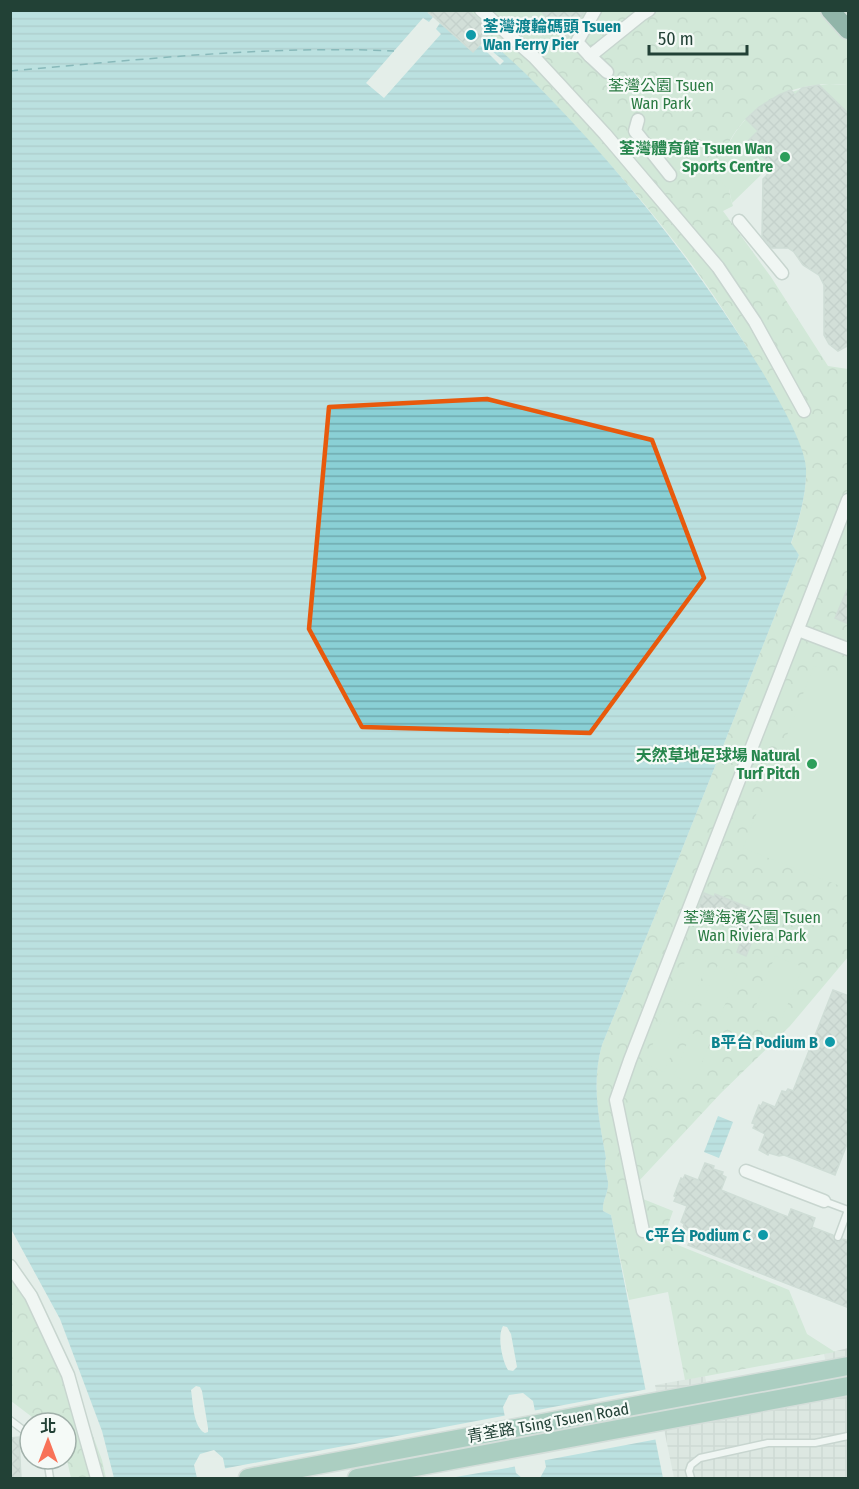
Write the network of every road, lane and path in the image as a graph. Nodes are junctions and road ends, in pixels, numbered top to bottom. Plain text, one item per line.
1 (482, 10) edge
2 (595, 10) edge
3 (649, 10) edge
4 (830, 10) edge
5 (849, 30) edge
6 (590, 56) junction
7 (607, 72) dead end
8 (638, 120) dead end
9 (670, 175) dead end
10 (739, 221) dead end
11 (782, 273) dead end
12 (804, 411) dead end
13 (849, 500) edge
14 (798, 630) junction
15 (849, 649) edge
16 (746, 1171) dead end
17 (824, 1201) joint
18 (849, 1210) edge
19 (643, 1231) dead end
20 (838, 1237) dead end
21 (12, 1272) edge
22 (849, 1366) edge
23 (849, 1386) edge
24 (849, 1436) edge
25 (97, 1479) edge
26 (248, 1479) edge
27 (357, 1479) edge
28 (692, 1479) edge

1 - 12 street
2 - 6 street
3 - 6 street
4 - 5 highway
6 - 7 street
8 - 9 street
10 - 11 street
13 - 14 street
14 - 15 street
14 - 19 street
16 - 17 street
17 - 18 lane
18 - 20 lane
21 - 25 street
22 - 26 main road, 青荃路 Tsing Tsuen Road
23 - 27 main road, 青荃路 Tsing Tsuen Road
24 - 28 lane

